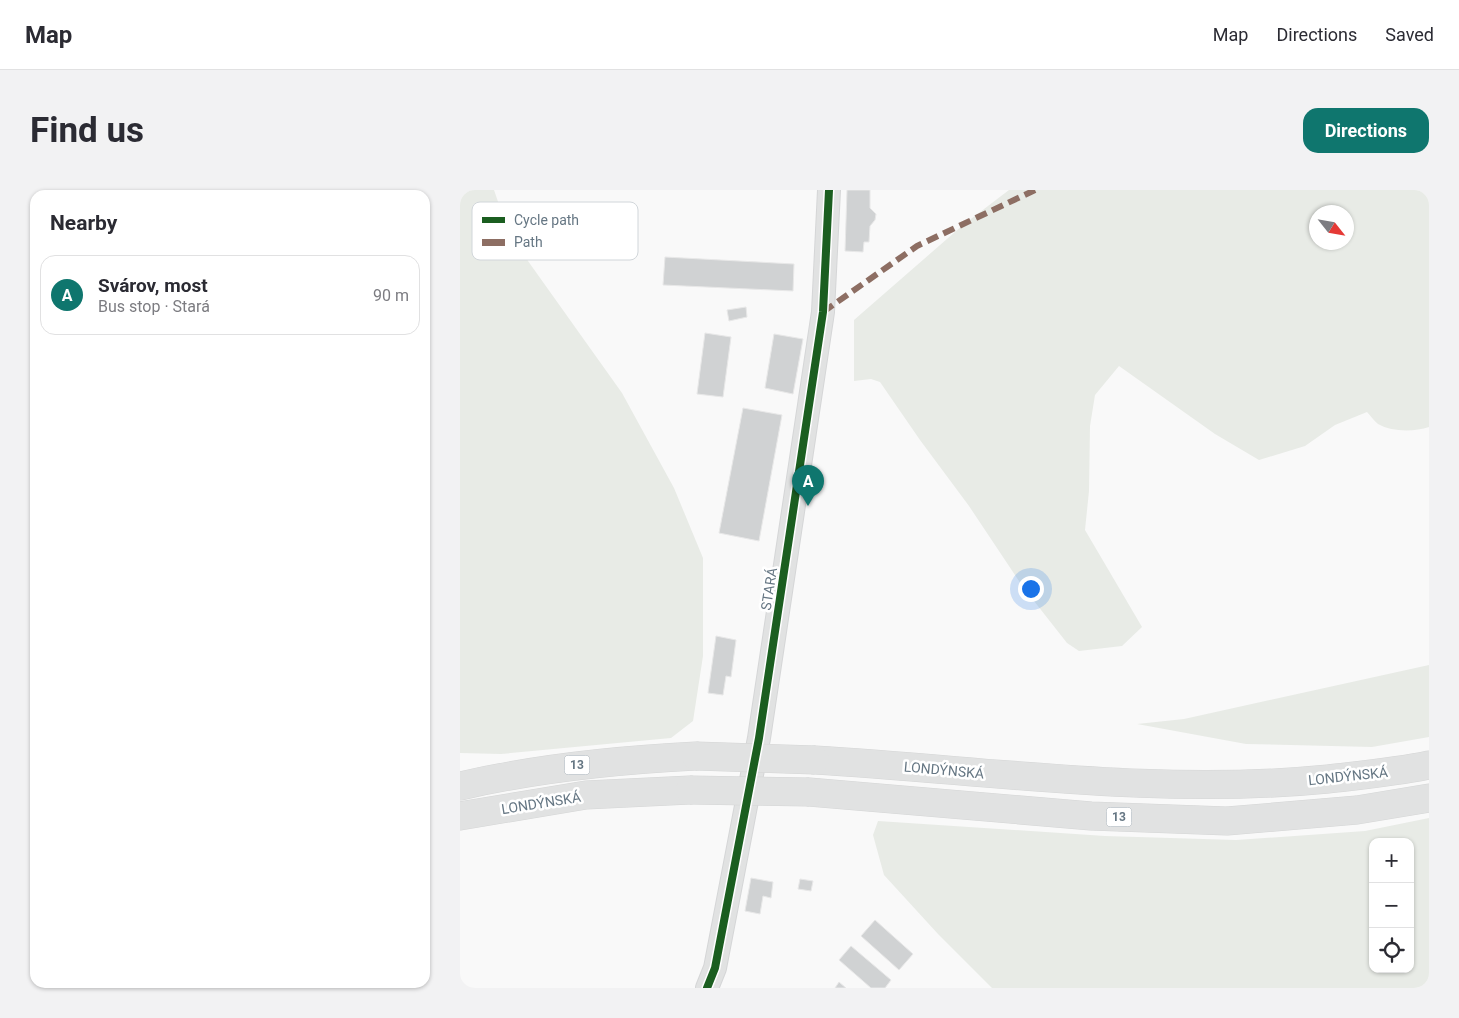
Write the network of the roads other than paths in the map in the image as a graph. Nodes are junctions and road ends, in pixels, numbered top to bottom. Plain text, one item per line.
1 (829, 190) edge
2 (1429, 765) edge
3 (460, 786) edge
4 (1429, 798) edge
5 (465, 816) edge
6 (707, 988) edge

1 - 6 street, STARÁ
2 - 3 highway, LONDÝNSKÁ / 13, bridge
4 - 5 highway, LONDÝNSKÁ / 13, bridge

